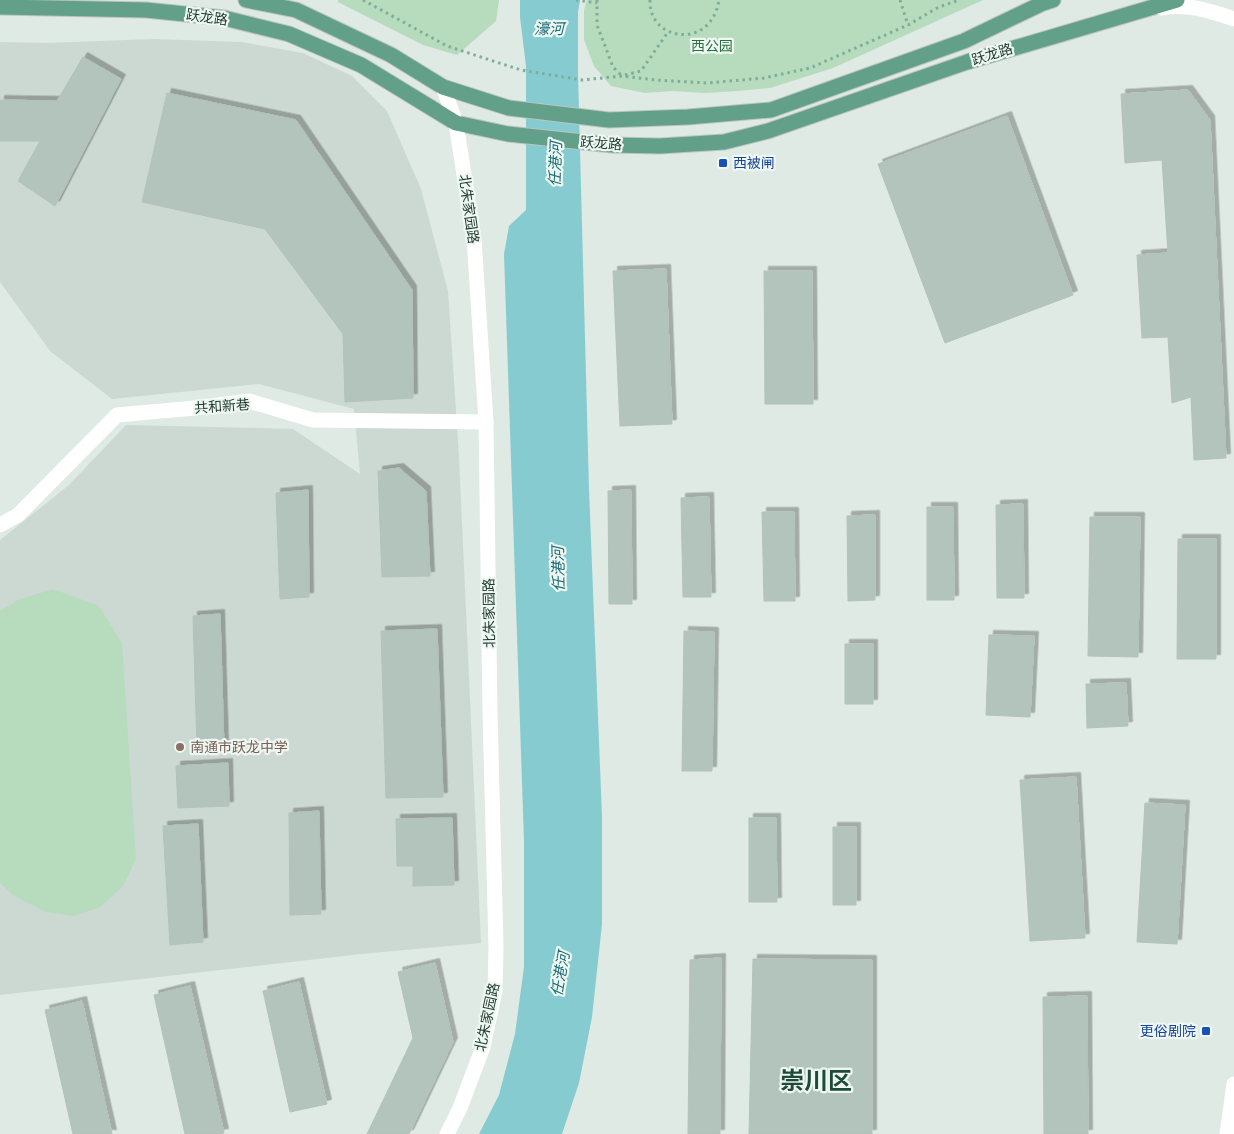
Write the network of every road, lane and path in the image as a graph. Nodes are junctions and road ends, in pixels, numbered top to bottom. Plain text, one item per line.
1 (246, 0) edge
2 (363, 0) edge
3 (576, 0) edge
4 (650, 0) edge
5 (719, 0) edge
6 (900, 0) edge
7 (959, 0) edge
8 (1052, 0) edge
9 (1177, 0) edge
10 (597, 1) edge
11 (0, 7) edge
12 (1128, 14) junction
13 (1234, 19) edge
14 (908, 25) junction
15 (668, 32) junction
16 (622, 76) junction
17 (443, 87) junction
18 (456, 123) junction
19 (486, 422) junction
20 (0, 525) edge
21 (1234, 1084) edge
22 (447, 1134) edge
23 (1227, 1134) edge

1 - 17 main road, 跃龙路
2 - 16 path
3 - 10 path
4 - 15 path
5 - 15 path
6 - 14 path
7 - 14 path
8 - 17 main road, 跃龙路
9 - 12 main road, 跃龙路
10 - 16 path
11 - 18 main road, 跃龙路
12 - 13 street
12 - 18 main road, 跃龙路
14 - 16 path
15 - 16 path
17 - 18 street, 北朱家园路
18 - 19 street, 北朱家园路
19 - 20 street, 共和新巷
19 - 22 street, 北朱家园路
21 - 23 street

